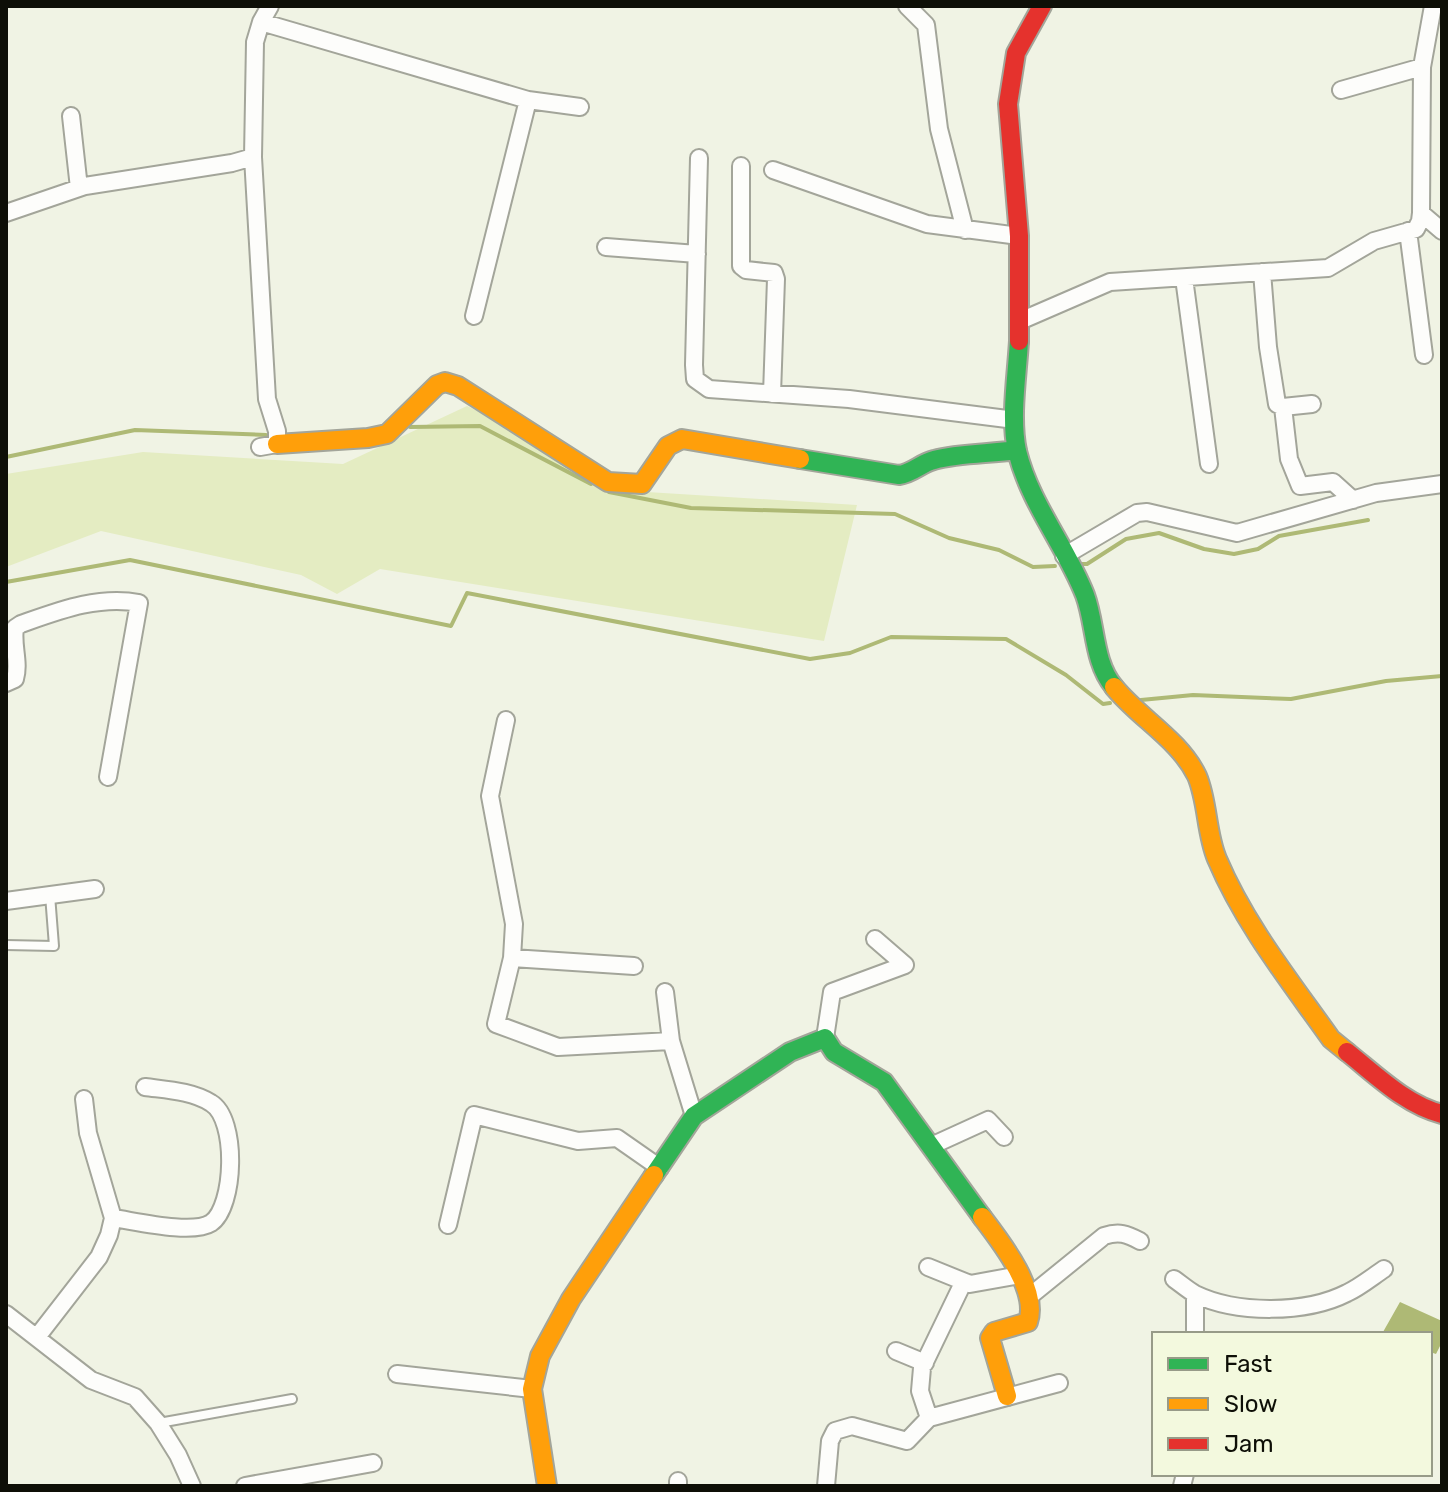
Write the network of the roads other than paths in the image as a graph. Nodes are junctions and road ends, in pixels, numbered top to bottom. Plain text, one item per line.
1 (270, 6) edge
2 (907, 6) edge
3 (1042, 6) edge
4 (1433, 6) edge
5 (261, 22) junction
6 (1422, 67) junction
7 (1341, 90) dead end
8 (528, 100) junction
9 (580, 107) dead end
10 (71, 116) dead end
11 (253, 157) junction
12 (699, 158) dead end
13 (741, 166) dead end
14 (773, 170) dead end
15 (79, 188) junction
16 (6, 213) edge
17 (1421, 213) junction
18 (965, 230) junction
19 (1408, 231) junction
20 (1442, 231) edge
21 (1019, 236) junction
22 (606, 247) dead end
23 (697, 254) junction
24 (1262, 272) junction
25 (1184, 278) junction
26 (474, 316) dead end
27 (1020, 321) junction
28 (1424, 355) dead end
29 (772, 394) junction
30 (1312, 404) dead end
31 (1283, 407) junction
32 (1015, 420) junction
33 (269, 446) joint
34 (1017, 450) junction
35 (1209, 464) dead end
36 (1442, 484) edge
37 (1353, 500) junction
38 (1064, 556) junction
39 (6, 683) edge
40 (506, 720) dead end
41 (108, 777) dead end
42 (95, 889) dead end
43 (50, 895) junction
44 (6, 901) edge
45 (875, 939) dead end
46 (6, 945) edge
47 (512, 958) junction
48 (634, 966) dead end
49 (665, 992) dead end
50 (825, 1038) junction
51 (671, 1041) junction
52 (145, 1087) dead end
53 (84, 1099) dead end
54 (1442, 1114) edge
55 (694, 1116) junction
56 (1004, 1137) dead end
57 (931, 1146) junction
58 (660, 1168) junction
59 (113, 1218) junction
60 (448, 1225) dead end
61 (1140, 1241) dead end
62 (928, 1267) dead end
63 (1384, 1269) dead end
64 (1020, 1275) junction
65 (1174, 1279) dead end
66 (963, 1283) junction
67 (1195, 1294) junction
68 (1030, 1296) junction
69 (6, 1314) edge
70 (1195, 1332) edge
71 (37, 1337) junction
72 (896, 1351) dead end
73 (925, 1363) junction
74 (397, 1374) dead end
75 (1059, 1383) dead end
76 (532, 1389) junction
77 (1007, 1396) junction
78 (292, 1399) dead end
79 (929, 1418) junction
80 (158, 1423) junction
81 (373, 1463) dead end
82 (190, 1485) edge
83 (245, 1486) edge
84 (547, 1486) edge
85 (826, 1486) edge

1 - 5 street
2 - 18 street
3 - 21 street
4 - 6 street
5 - 8 street
5 - 11 street
6 - 7 street
6 - 17 street
8 - 9 street
8 - 26 street
10 - 15 street
11 - 15 street
11 - 33 street
12 - 23 street
13 - 29 street
14 - 18 street
15 - 16 street
17 - 19 street
17 - 20 street
18 - 21 street
19 - 24 street
19 - 28 street
21 - 27 street
22 - 23 street
23 - 29 street
24 - 25 street
24 - 31 street
25 - 27 street
25 - 35 street
27 - 32 street
29 - 32 street
30 - 31 street
31 - 37 street
32 - 34 street
33 - 34 street
34 - 38 street
36 - 37 street
37 - 38 street
38 - 54 street
39 - 41 street
40 - 47 street
42 - 43 street
43 - 44 street
43 - 46 lane
45 - 50 street
47 - 48 street
47 - 51 street
49 - 51 street
50 - 55 street
50 - 57 street
51 - 55 street
52 - 59 street
53 - 59 street
55 - 58 street
56 - 57 street
57 - 64 street
58 - 60 street
58 - 76 street
59 - 71 street
61 - 68 street
62 - 66 street
63 - 67 street
64 - 66 street
64 - 68 street
65 - 67 street
66 - 73 street
67 - 70 street
68 - 77 street
69 - 71 street
71 - 80 street
72 - 73 street
73 - 79 street
74 - 76 street
75 - 77 street
76 - 84 street
77 - 79 street
78 - 80 lane
79 - 85 street
80 - 82 street
81 - 83 street

